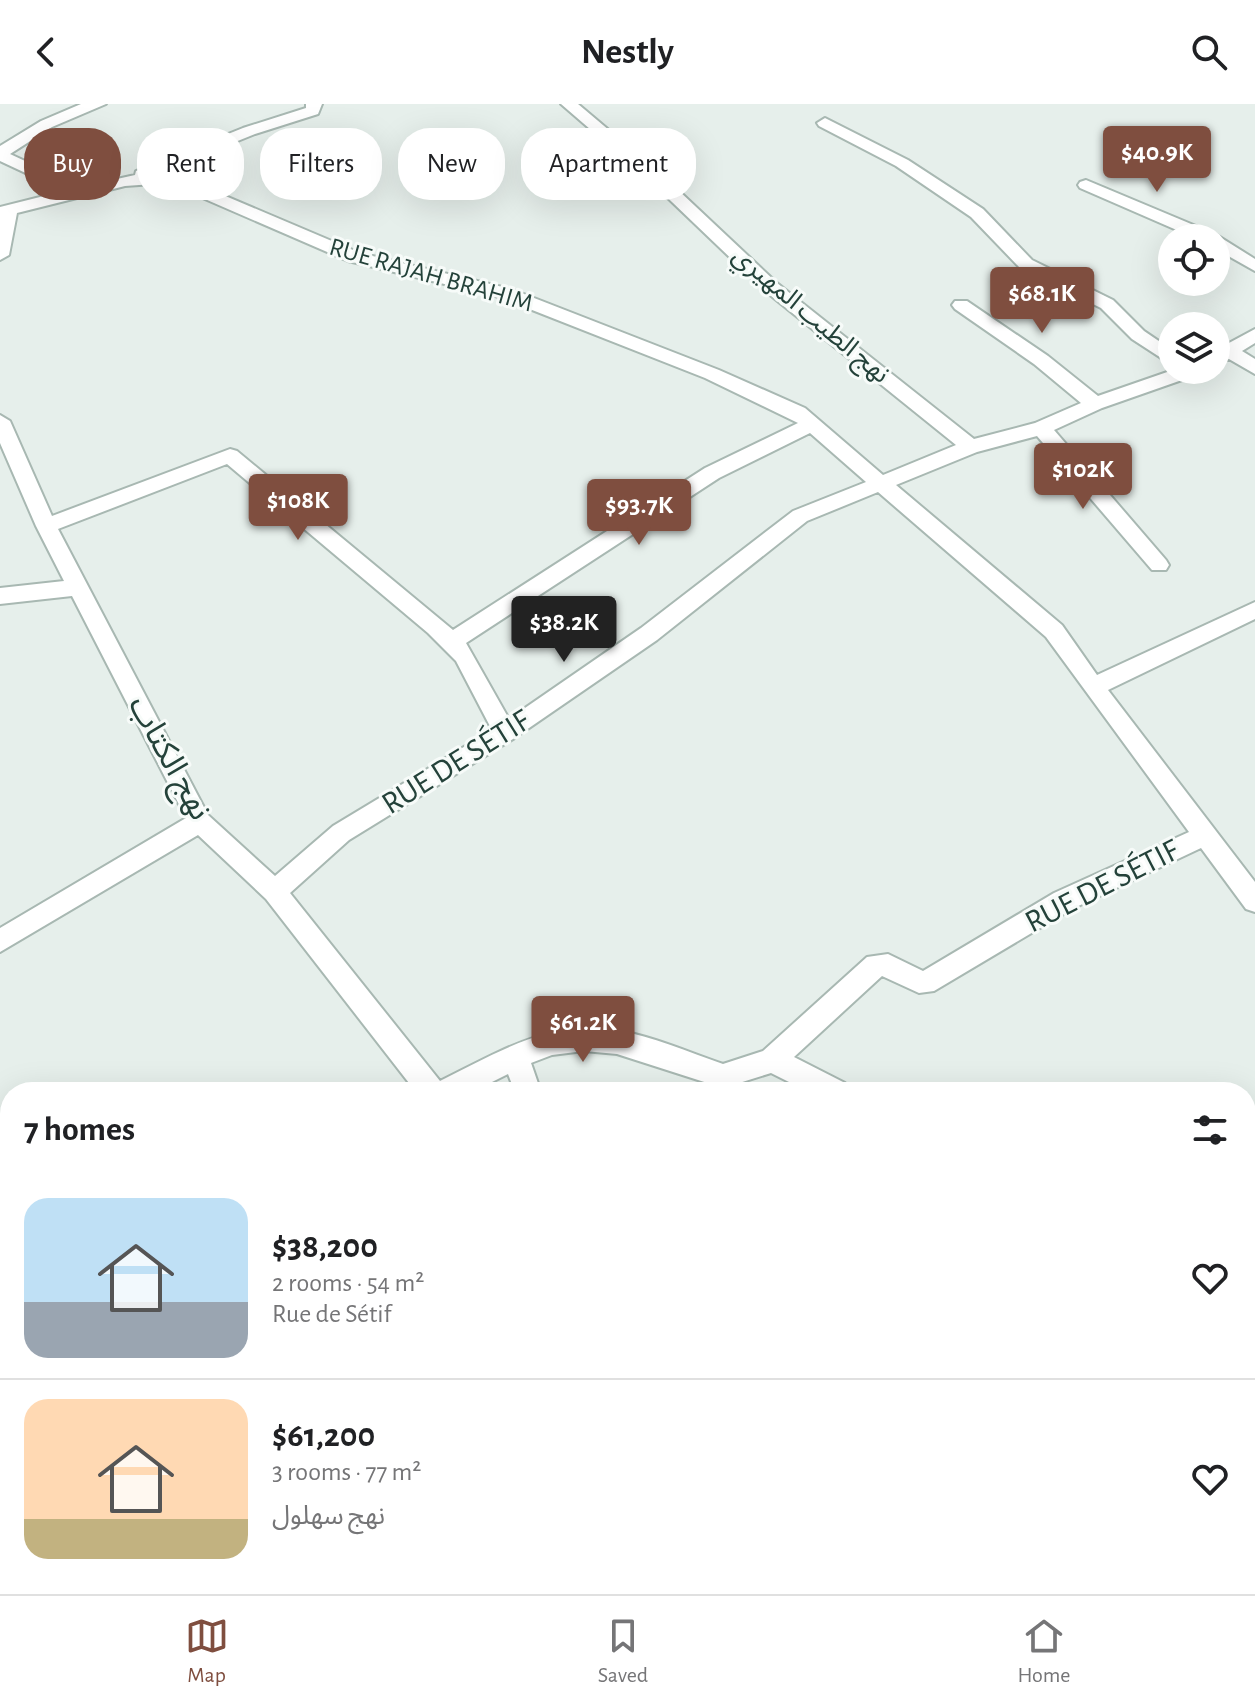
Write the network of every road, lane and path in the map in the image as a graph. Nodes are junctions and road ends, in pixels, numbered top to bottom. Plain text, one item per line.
1 (98, 104) edge
2 (314, 104) edge
3 (569, 104) edge
4 (825, 123) dead end
5 (0, 154) edge
6 (24, 166) edge
7 (125, 181) junction
8 (121, 182) edge
9 (1086, 185) dead end
10 (51, 200) edge
11 (5, 211) edge
12 (1177, 224) edge
13 (1230, 251) edge
14 (0, 255) edge
15 (1255, 266) edge
16 (961, 305) dead end
17 (1255, 335) edge
18 (1158, 349) edge
19 (1230, 351) edge
20 (1230, 358) edge
21 (1255, 368) edge
22 (1158, 381) edge
23 (1095, 404) junction
24 (0, 421) edge
25 (811, 425) junction
26 (1041, 428) junction
27 (971, 447) junction
28 (881, 483) junction
29 (46, 526) junction
30 (1159, 565) dead end
31 (77, 588) junction
32 (0, 596) edge
33 (1255, 610) edge
34 (451, 642) junction
35 (1093, 687) junction
36 (505, 733) junction
37 (200, 822) junction
38 (1205, 835) junction
39 (275, 892) junction
40 (1255, 901) edge
41 (0, 941) edge
42 (515, 1057) junction
43 (772, 1060) junction
44 (424, 1082) edge
45 (465, 1082) edge
46 (524, 1082) edge
47 (816, 1082) edge

1 - 5 street
2 - 7 street
3 - 27 street, نهج الطيب المهيري
4 - 18 street
5 - 6 street
7 - 8 street, RUE RAJAH BRAHIM
7 - 25 street, RUE RAJAH BRAHIM
9 - 12 street
10 - 11 street, RUE RAJAH BRAHIM
11 - 14 street
13 - 15 street
16 - 23 street
17 - 19 street
20 - 21 street
22 - 23 street, RUE DE SÉTIF
23 - 26 street, RUE DE SÉTIF
24 - 29 street, نهج الكتاب
25 - 28 street, RUE RAJAH BRAHIM
25 - 34 street
26 - 27 street, RUE DE SÉTIF
26 - 30 street
27 - 28 street, RUE DE SÉTIF
28 - 35 street, RUE RAJAH BRAHIM
28 - 36 street, RUE DE SÉTIF
29 - 31 street, نهج الكتاب
29 - 34 street
31 - 32 street
31 - 37 street, نهج الكتاب
33 - 35 street
34 - 36 street
35 - 38 street, RUE RAJAH BRAHIM
36 - 39 street, RUE DE SÉTIF
37 - 39 street, نهج الكتاب
37 - 41 street
38 - 40 street, RUE RAJAH BRAHIM
38 - 43 street, RUE DE SÉTIF
39 - 44 street, نهج الكتاب
42 - 43 street, RUE DE SÉTIF
42 - 45 street
42 - 46 street
43 - 47 street

